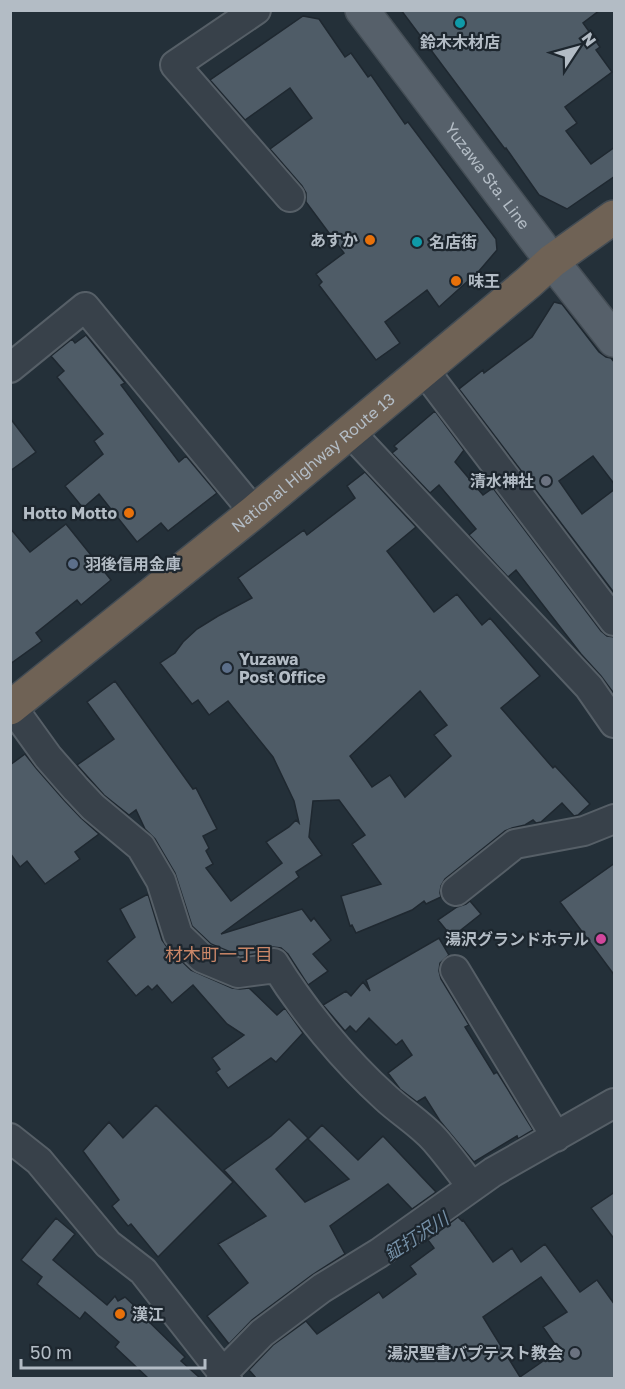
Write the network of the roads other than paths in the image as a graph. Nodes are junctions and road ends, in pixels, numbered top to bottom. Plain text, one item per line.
1 (256, 10) edge
2 (362, 10) edge
3 (290, 197) dead end
4 (615, 217) edge
5 (552, 261) junction
6 (615, 340) edge
7 (10, 368) edge
8 (424, 370) junction
9 (350, 432) junction
10 (254, 512) junction
11 (615, 621) edge
12 (11, 708) edge
13 (615, 723) edge
14 (615, 819) edge
15 (456, 891) dead end
16 (455, 970) dead end
17 (615, 1103) edge
18 (556, 1137) junction
19 (10, 1138) edge
20 (472, 1187) junction
21 (224, 1377) edge

1 - 3 street
2 - 5 main road, Yuzawa Sta. Line
4 - 5 highway, National Highway Route 13
5 - 6 main road, Yuzawa Sta. Line
5 - 8 highway, National Highway Route 13
7 - 10 street
8 - 9 highway, National Highway Route 13
8 - 11 street
9 - 10 highway, National Highway Route 13
9 - 13 street
10 - 12 highway, National Highway Route 13
12 - 20 street
14 - 15 street
16 - 18 street
17 - 18 street
18 - 20 street
19 - 21 street
20 - 21 street

